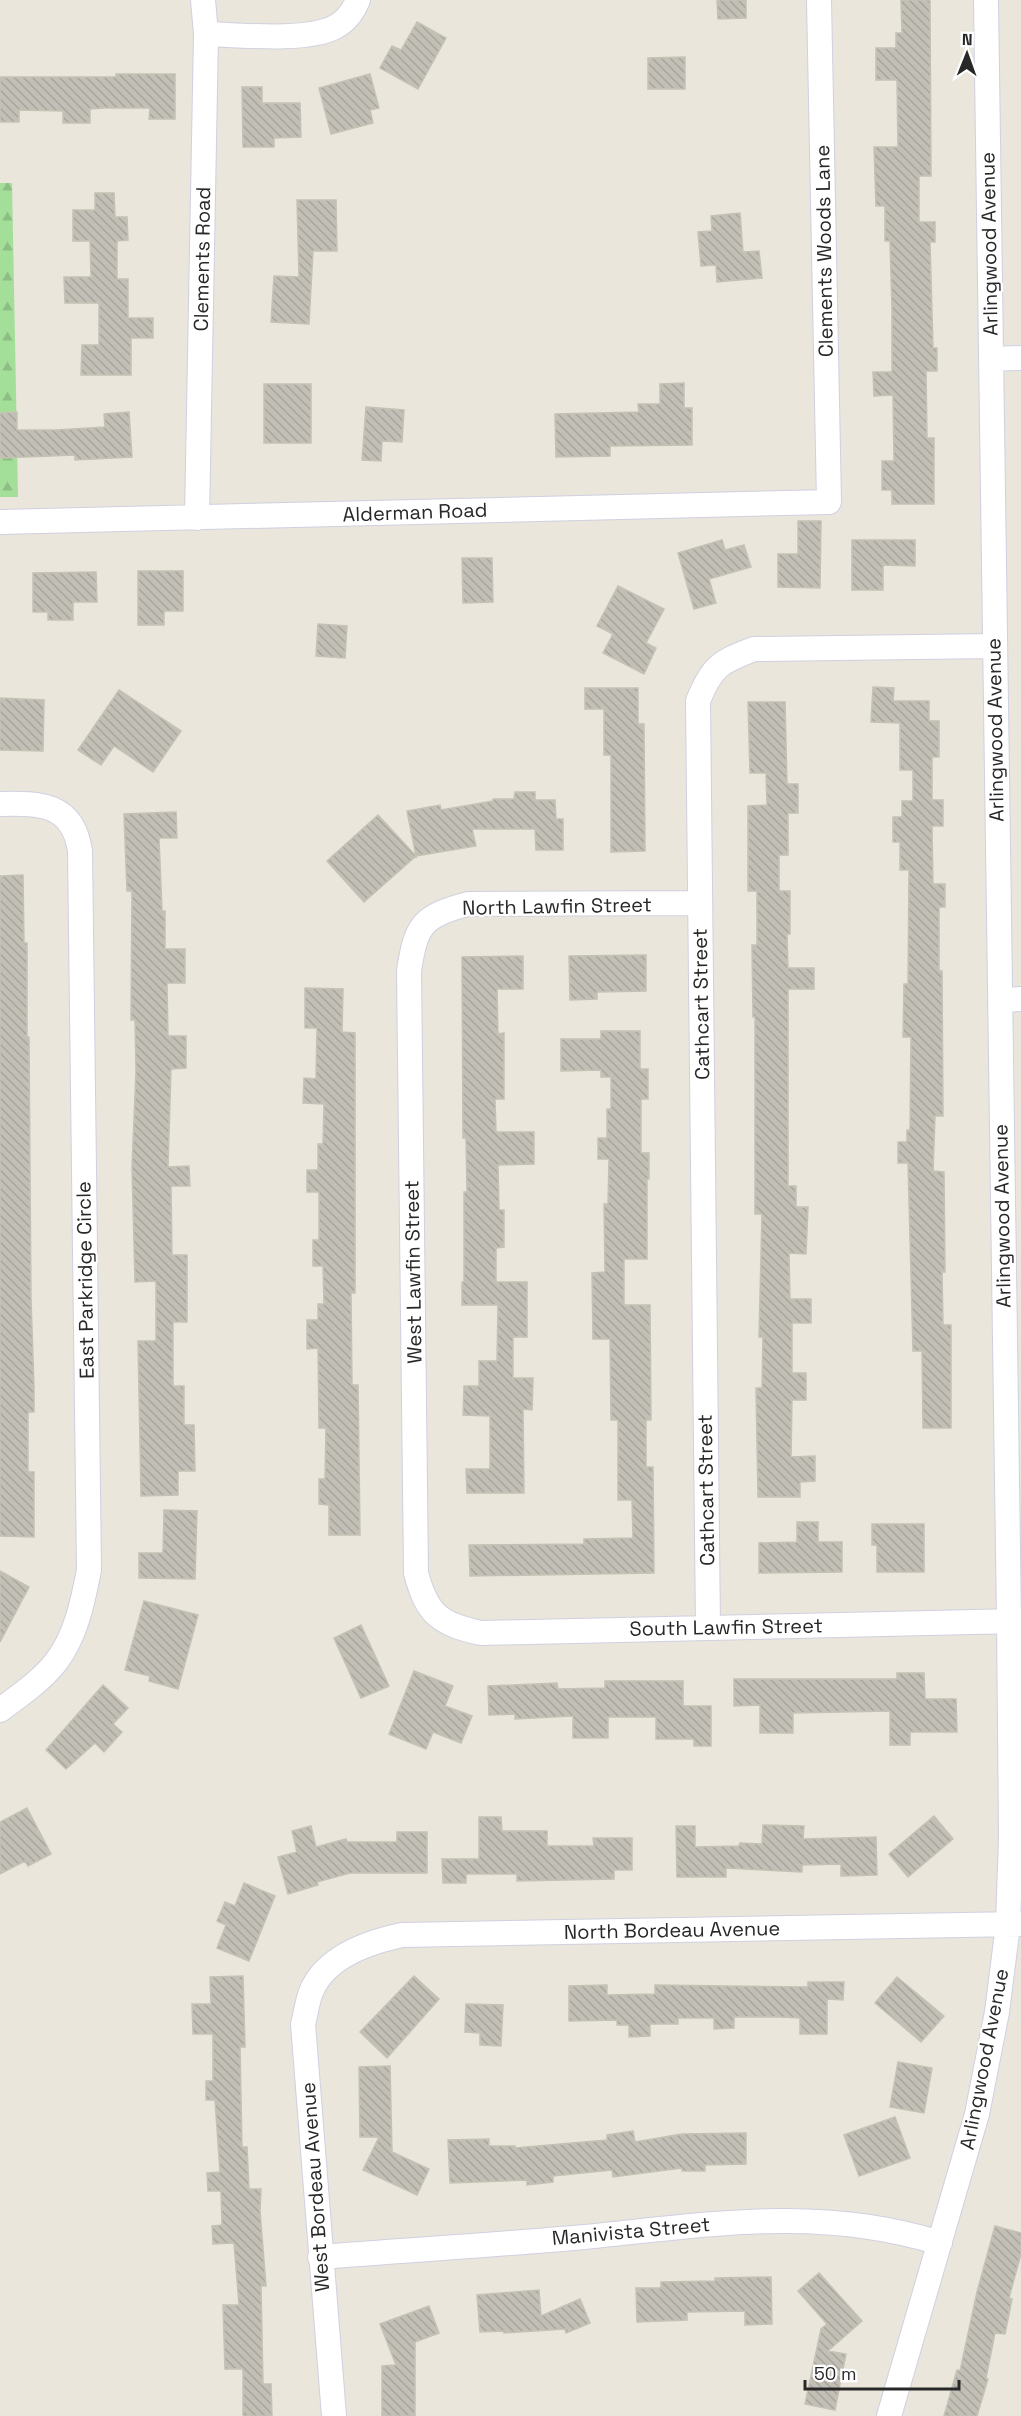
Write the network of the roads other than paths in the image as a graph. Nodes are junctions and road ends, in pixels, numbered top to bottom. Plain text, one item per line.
1 (203, 0) edge
2 (819, 0) edge
3 (986, 0) edge
4 (355, 8) edge
5 (206, 34) junction
6 (1021, 358) edge
7 (991, 359) junction
8 (829, 502) joint
9 (197, 518) junction
10 (0, 522) edge
11 (994, 646) junction
12 (0, 804) edge
13 (700, 903) junction
14 (420, 927) joint
15 (1011, 999) edge
16 (1012, 1310) edge
17 (435, 1614) joint
18 (1015, 1621) edge
19 (708, 1628) junction
20 (0, 1710) edge
21 (1015, 1924) edge
22 (331, 1965) joint
23 (940, 2243) junction
24 (320, 2257) junction
25 (334, 2416) edge
26 (889, 2416) edge

1 - 5 street, Clements Road
2 - 8 street, Clements Woods Lane
3 - 7 street, Arlingwood Avenue
4 - 5 street
5 - 9 street, Clements Road
6 - 7 street
7 - 11 street, Arlingwood Avenue
8 - 9 street, Alderman Road
9 - 10 street, Alderman Road
11 - 13 street, Cathcart Street
11 - 15 street, Arlingwood Avenue
12 - 20 street, East Parkridge Circle
13 - 14 street, North Lawfin Street
13 - 19 street, Cathcart Street
14 - 17 street, West Lawfin Street
15 - 16 street, Arlingwood Avenue
16 - 18 street, Arlingwood Avenue
17 - 19 street, South Lawfin Street
18 - 19 street, South Lawfin Street
18 - 21 street, Arlingwood Avenue
21 - 22 street, North Bordeau Avenue
21 - 23 street, Arlingwood Avenue
22 - 24 street, West Bordeau Avenue
23 - 24 street, Manivista Street
23 - 26 street, Arlingwood Avenue
24 - 25 street, West Bordeau Avenue

